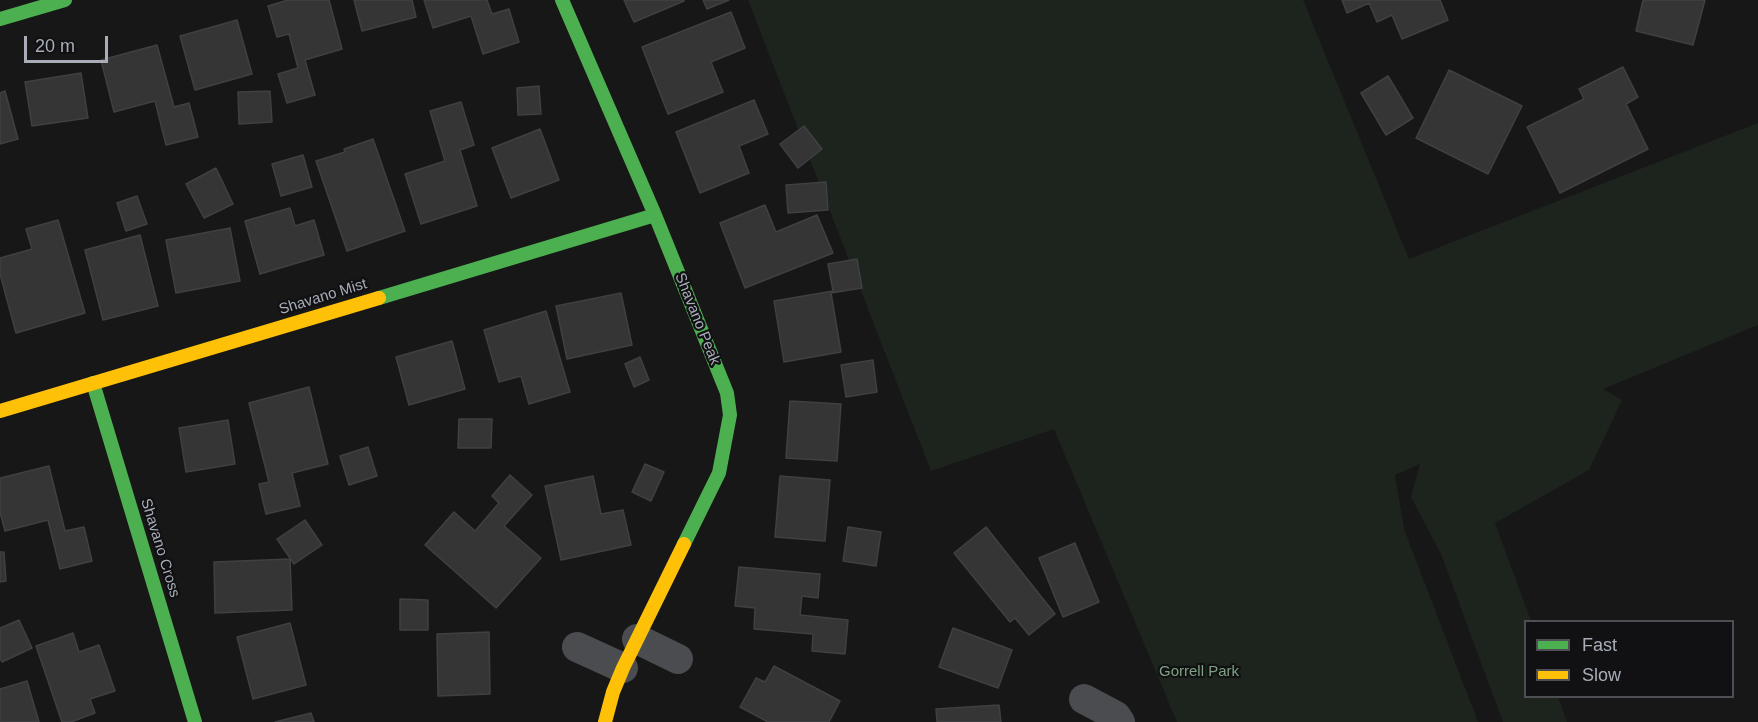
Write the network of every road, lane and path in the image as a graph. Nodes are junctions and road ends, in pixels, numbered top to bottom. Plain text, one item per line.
1 (64, 0) edge
2 (562, 0) edge
3 (0, 19) edge
4 (655, 215) junction
5 (93, 383) junction
6 (0, 411) edge
7 (637, 639) junction
8 (577, 647) dead end
9 (678, 659) dead end
10 (623, 668) junction
11 (1084, 699) dead end
12 (195, 722) edge
13 (605, 722) edge
14 (1120, 722) edge

1 - 3 street
2 - 4 street, Shavano Peak
4 - 5 street, Shavano Mist
4 - 7 street, Shavano Peak
5 - 6 street, Shavano Mist
5 - 12 street, Shavano Cross
7 - 9 street
7 - 10 street, Shavano Peak
8 - 10 street
10 - 13 street, Shavano Peak
11 - 14 street

